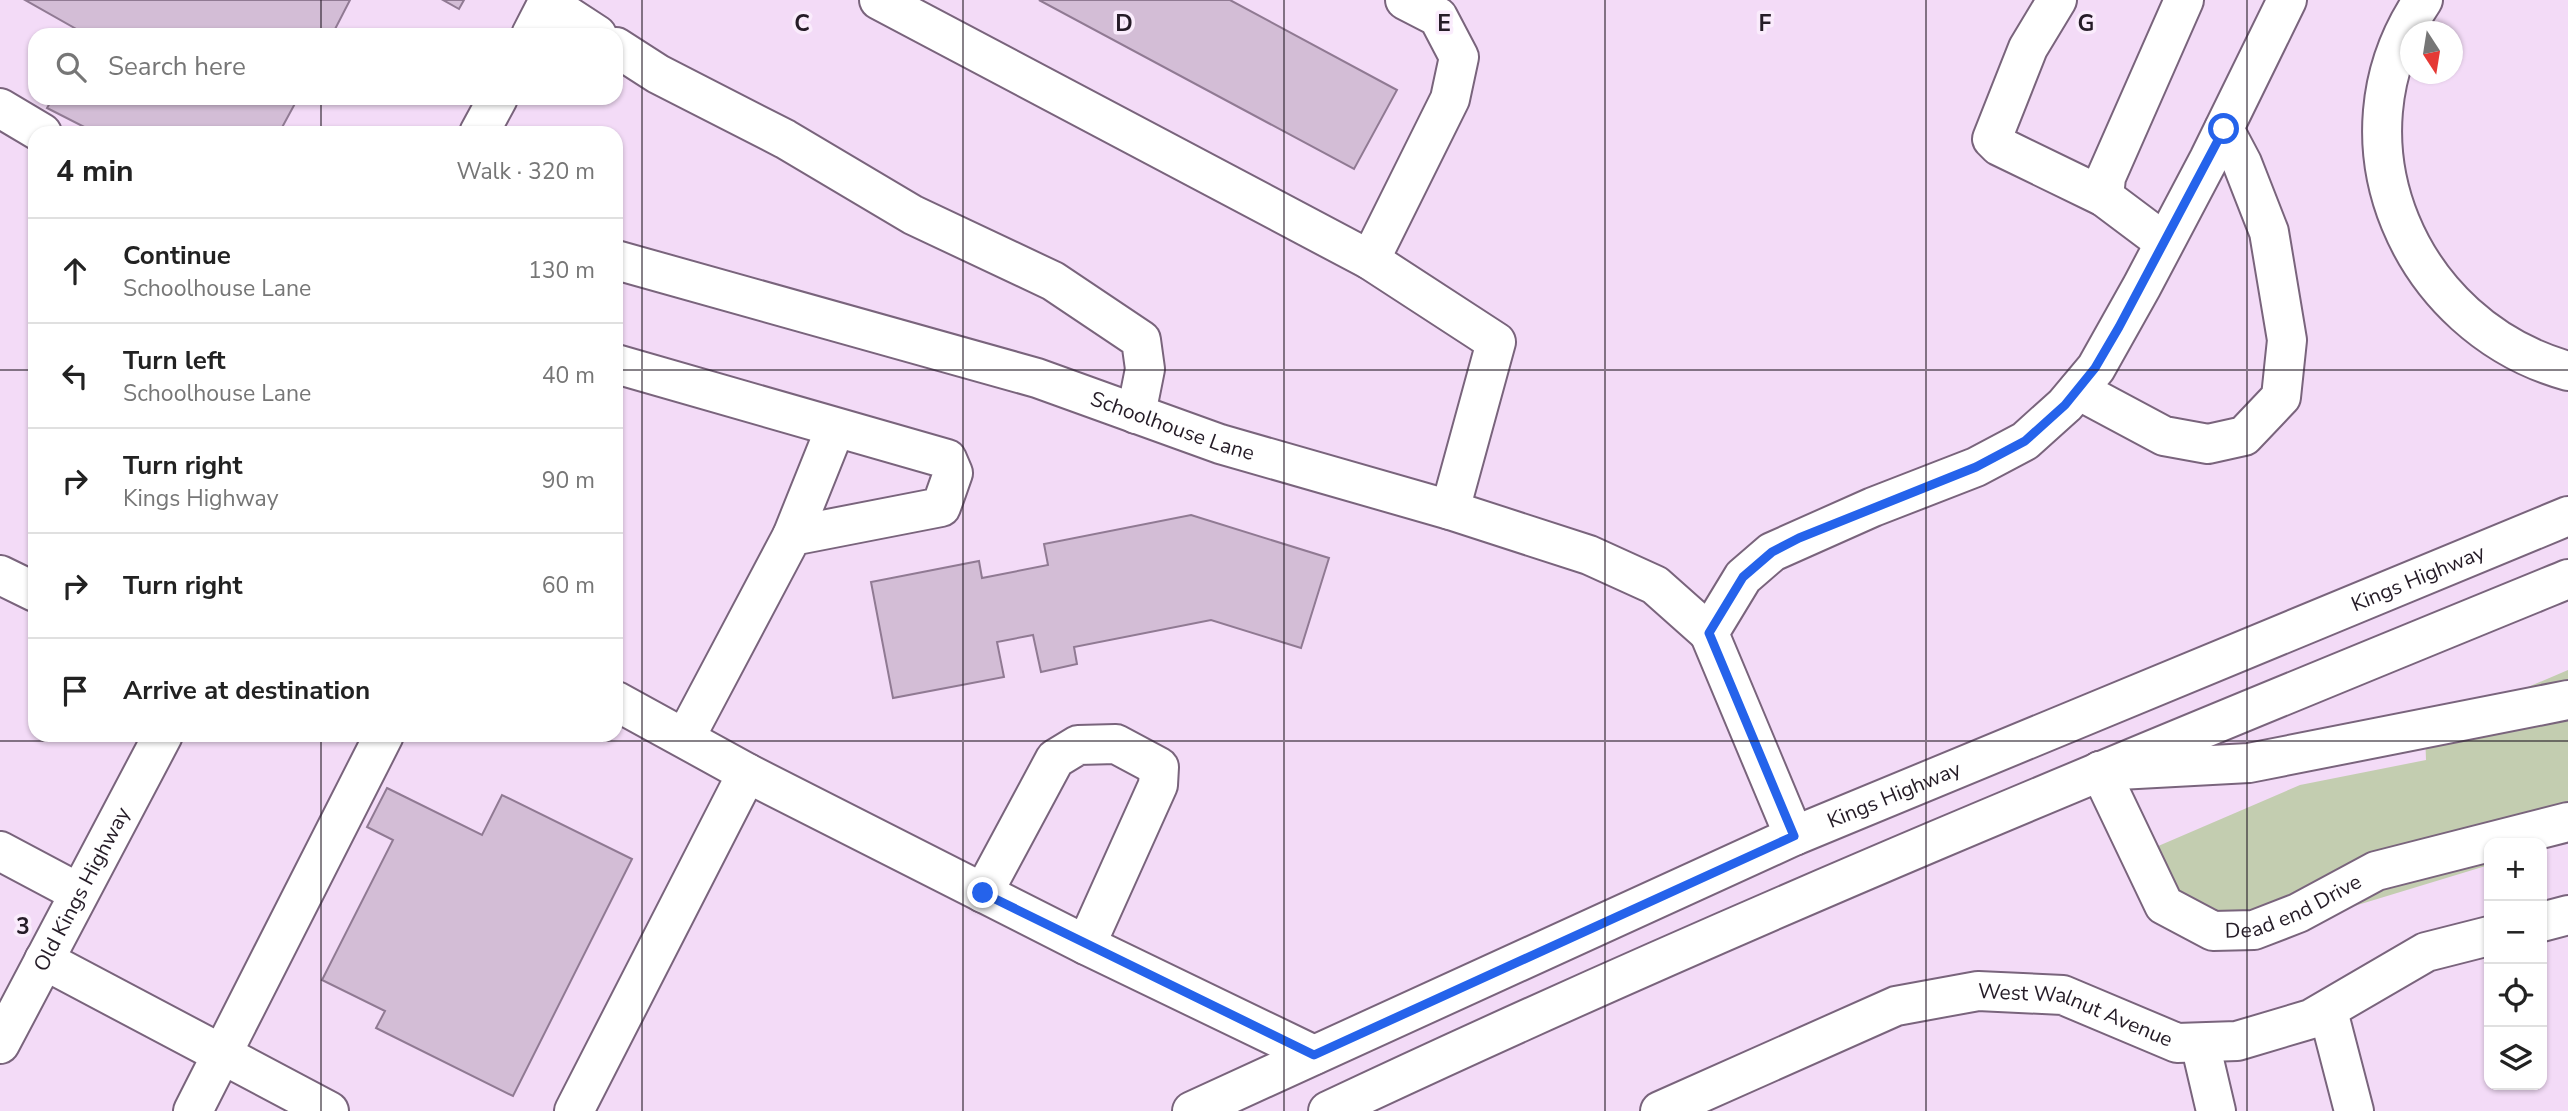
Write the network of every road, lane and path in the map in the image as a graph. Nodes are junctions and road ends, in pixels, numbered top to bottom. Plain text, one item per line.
1 (879, 0) edge
2 (1405, 0) edge
3 (2057, 0) edge
4 (2184, 0) edge
5 (2287, 0) edge
6 (2423, 0) edge
7 (543, 13) edge
8 (580, 28) edge
9 (623, 52) edge
10 (494, 105) edge
11 (0, 108) edge
12 (30, 126) edge
13 (483, 126) edge
14 (2224, 129) junction
15 (2104, 197) junction
16 (2164, 242) junction
17 (1370, 260) junction
18 (623, 262) edge
19 (623, 366) edge
20 (2568, 371) edge
21 (2078, 390) junction
22 (1136, 414) junction
23 (835, 429) junction
24 (1450, 510) junction
25 (2568, 516) edge
26 (792, 536) junction
27 (0, 575) edge
28 (2568, 579) edge
29 (28, 589) edge
30 (1709, 633) junction
31 (2568, 700) edge
32 (623, 705) edge
33 (685, 738) junction
34 (159, 742) edge
35 (380, 742) edge
36 (2099, 771) junction
37 (747, 773) junction
38 (2568, 822) edge
39 (1794, 836) junction
40 (0, 851) edge
41 (79, 893) junction
42 (983, 893) junction
43 (2568, 915) edge
44 (2547, 921) edge
45 (2484, 937) edge
46 (1086, 945) junction
47 (44, 960) junction
48 (2328, 1011) junction
49 (2200, 1043) junction
50 (0, 1044) edge
51 (221, 1054) junction
52 (1314, 1055) junction
53 (192, 1111) edge
54 (329, 1111) edge
55 (574, 1111) edge
56 (1192, 1111) edge
57 (1328, 1111) edge
58 (1660, 1111) edge
59 (2216, 1111) edge
60 (2354, 1111) edge

1 - 17 main road
2 - 17 main road
3 - 15 main road
4 - 15 main road
5 - 14 main road
6 - 20 main road
7 - 8 main road
9 - 22 main road
10 - 13 main road
11 - 12 main road
14 - 16 main road
14 - 21 main road
15 - 16 main road
16 - 21 main road
17 - 24 main road
18 - 22 main road, Schoolhouse Lane
19 - 23 main road
21 - 30 main road
22 - 24 main road, Schoolhouse Lane
23 - 26 main road
23 - 26 main road
24 - 30 main road, Schoolhouse Lane
25 - 39 main road, Kings Highway
26 - 33 main road
27 - 29 main road
28 - 36 main road
30 - 39 main road, Schoolhouse Lane
31 - 36 main road
32 - 33 main road
33 - 37 main road
34 - 41 main road, Old Kings Highway
35 - 51 main road
36 - 38 main road, Dead end Drive
36 - 57 main road
37 - 42 main road
37 - 55 main road
39 - 52 main road, Kings Highway
40 - 41 main road
41 - 47 main road, Old Kings Highway
42 - 46 main road
42 - 46 main road
43 - 44 main road
45 - 48 main road, West Walnut Avenue
46 - 52 main road
47 - 50 main road, Old Kings Highway
47 - 51 main road
48 - 49 main road, West Walnut Avenue
48 - 60 main road
49 - 58 main road, West Walnut Avenue
49 - 59 main road
51 - 53 main road
51 - 54 main road
52 - 56 main road, Kings Highway

